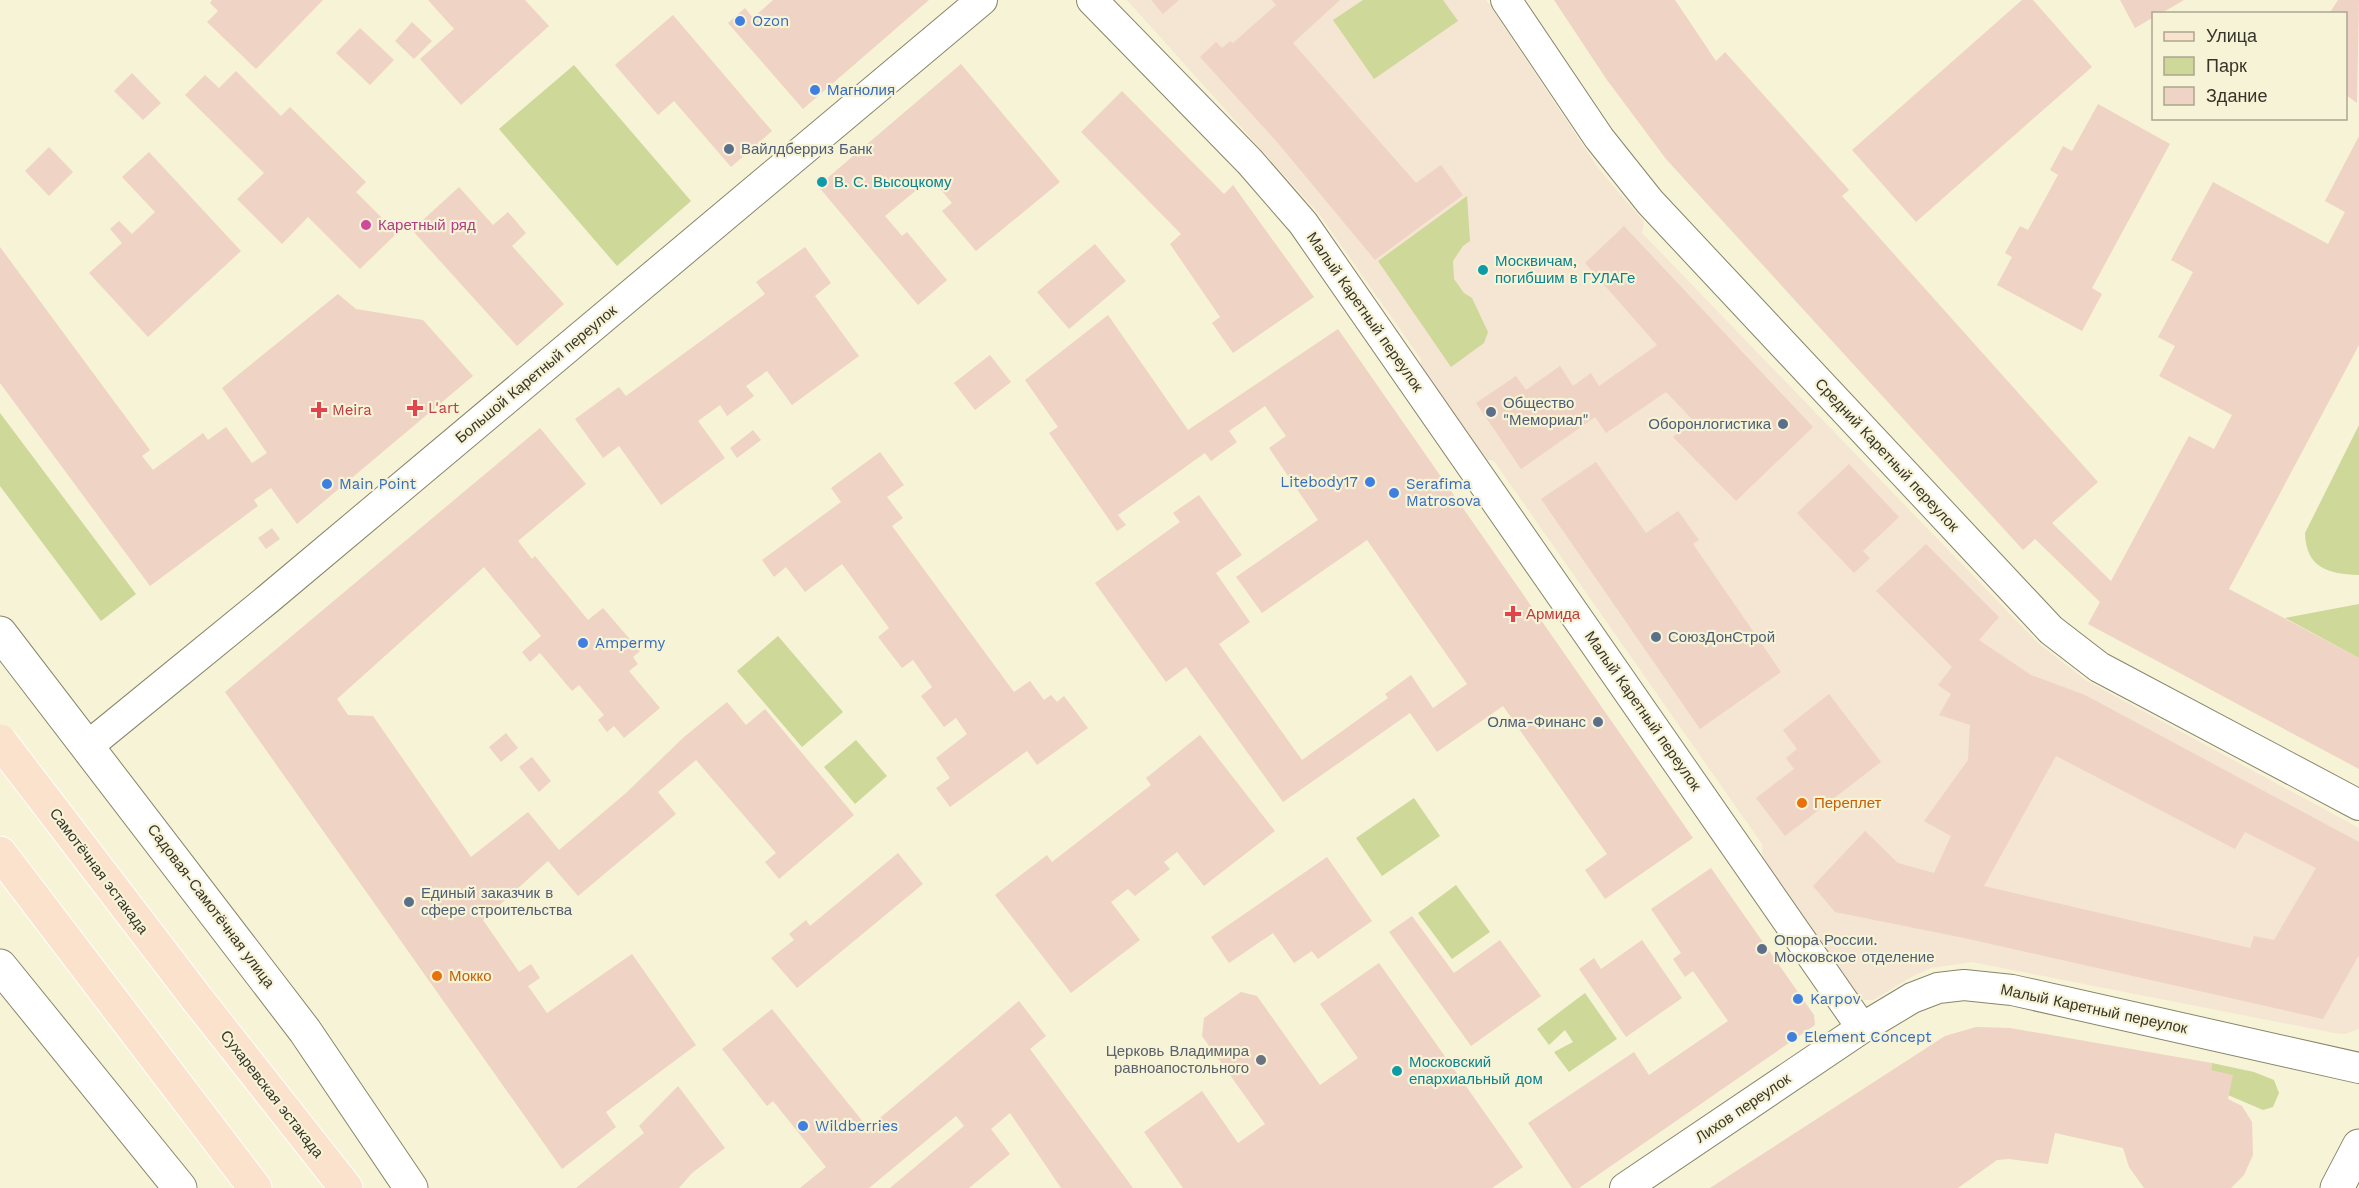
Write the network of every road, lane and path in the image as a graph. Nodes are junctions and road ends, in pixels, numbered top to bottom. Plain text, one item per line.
1 (982, 0) edge
2 (1092, 0) edge
3 (1506, 0) edge
4 (0, 633) edge
5 (0, 741) edge
6 (88, 746) junction
7 (2359, 805) edge
8 (0, 853) edge
9 (0, 966) edge
10 (198, 1000) joint
11 (1862, 1028) junction
12 (2359, 1068) edge
13 (2359, 1146) edge
14 (390, 1157) junction
15 (180, 1188) edge
16 (255, 1188) edge
17 (346, 1188) edge
18 (411, 1188) edge
19 (421, 1188) edge
20 (1624, 1188) edge
21 (2337, 1188) edge

1 - 6 street, Большой Каретный переулок
2 - 11 street, Малый Каретный переулок
3 - 7 street, Средний Каретный переулок
4 - 6 main road, Садовая-Самотёчная улица
5 - 10 main road, Самотёчная эстакада, bridge
6 - 14 main road, Садовая-Самотёчная улица
8 - 16 main road
9 - 15 main road
10 - 17 main road, Сухаревская эстакада
11 - 12 street, Малый Каретный переулок
11 - 20 street, Лихов переулок
13 - 21 main road
14 - 18 main road, Садовая-Самотёчная улица
14 - 19 street

